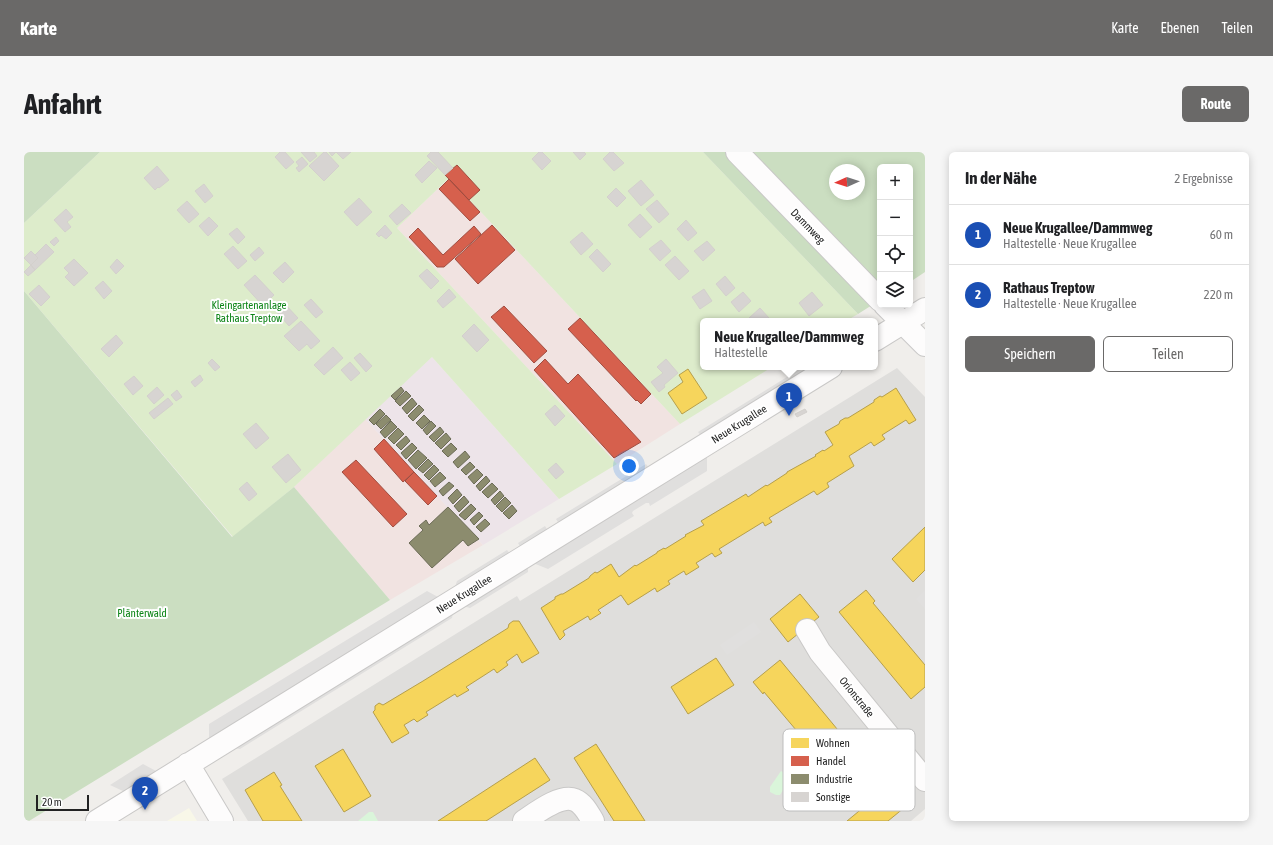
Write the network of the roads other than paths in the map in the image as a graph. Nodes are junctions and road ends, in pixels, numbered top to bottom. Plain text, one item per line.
1 (737, 152) edge
2 (877, 297) edge
3 (888, 308) edge
4 (925, 309) edge
5 (903, 323) junction
6 (878, 338) edge
7 (925, 345) edge
8 (826, 370) edge
9 (807, 630) dead end
10 (883, 729) edge
11 (188, 764) junction
12 (915, 768) edge
13 (925, 780) edge
14 (97, 821) edge
15 (222, 821) edge
16 (524, 821) edge
17 (593, 821) edge

1 - 2 street, Dammweg
3 - 5 street
4 - 5 street
5 - 6 street
5 - 7 street
8 - 11 street, Neue Krugallee
9 - 10 street, Orionstraße
11 - 14 street, Neue Krugallee
11 - 15 street
12 - 13 street, Orionstraße
16 - 17 street

